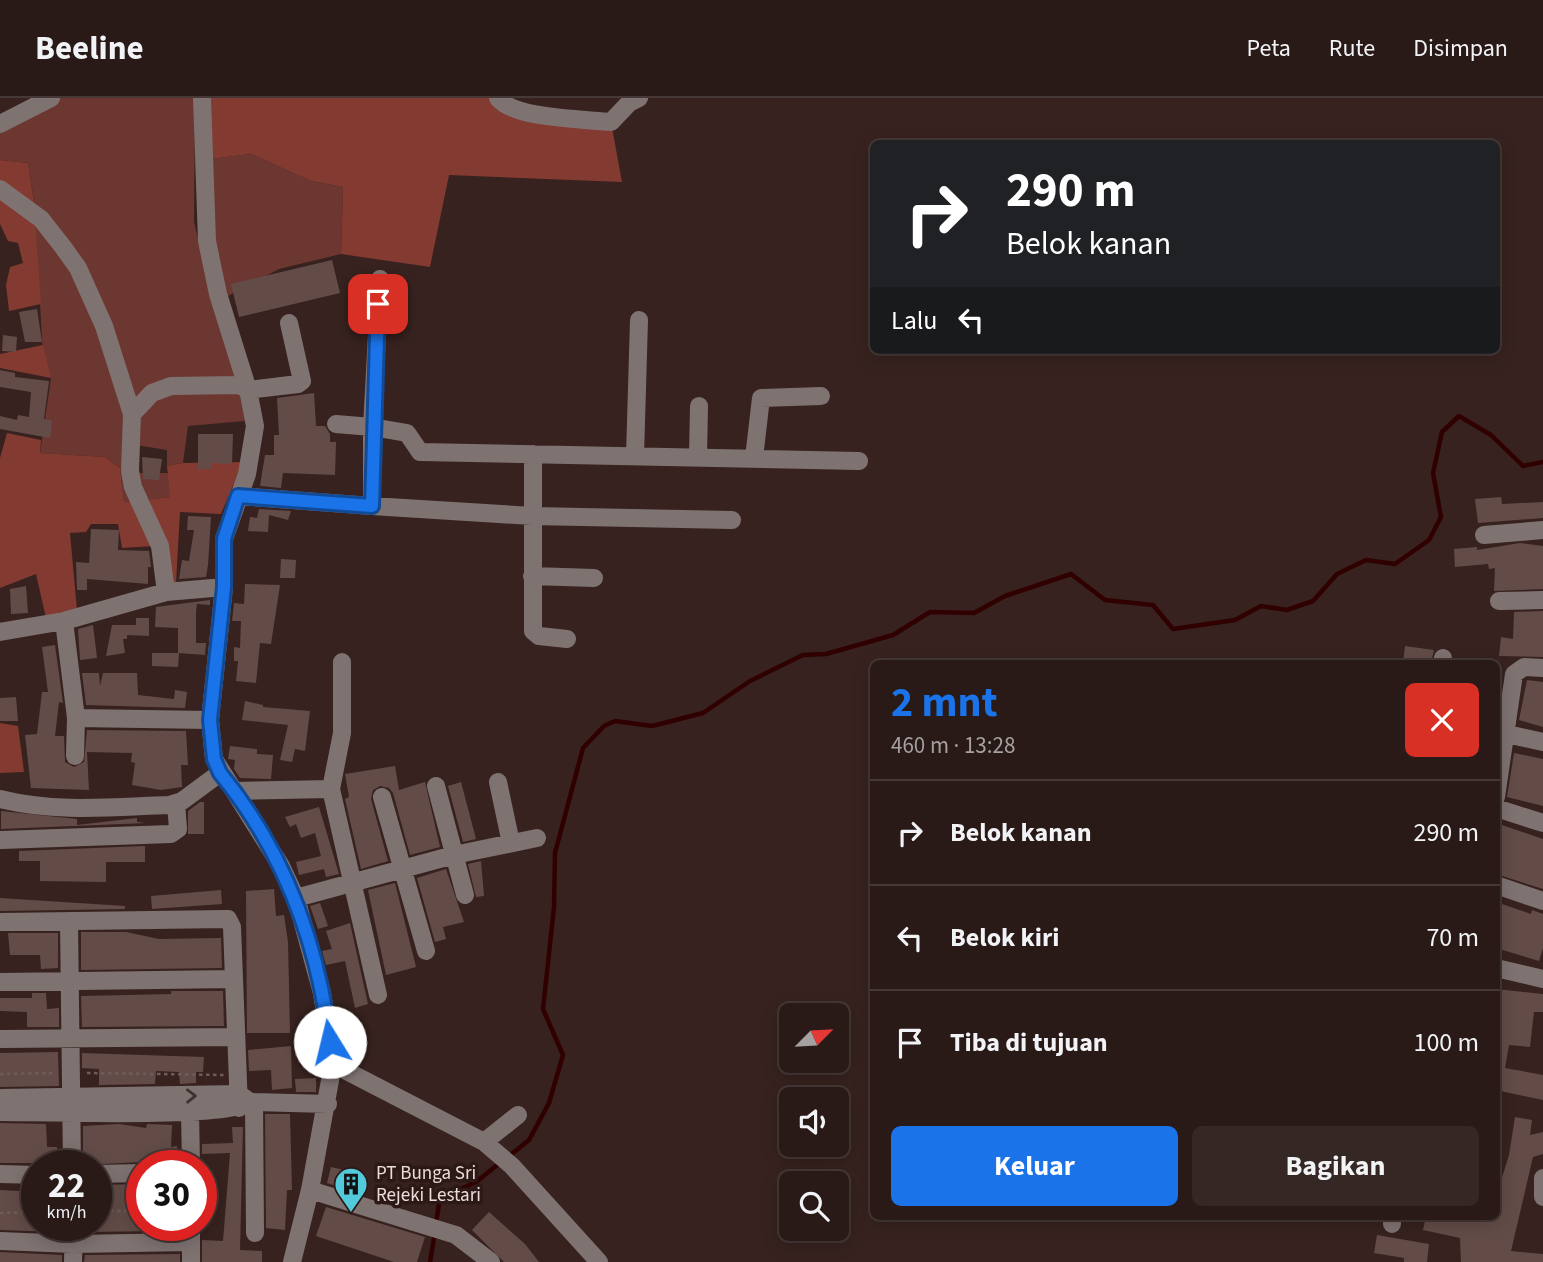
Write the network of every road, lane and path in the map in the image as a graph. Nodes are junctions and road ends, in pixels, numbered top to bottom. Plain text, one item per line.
1 (51, 98) edge
2 (202, 98) edge
3 (498, 98) edge
4 (639, 98) edge
5 (0, 124) edge
6 (0, 189) edge
7 (380, 279) dead end
8 (639, 320) dead end
9 (289, 323) dead end
10 (248, 390) junction
11 (821, 396) dead end
12 (699, 406) dead end
13 (132, 414) junction
14 (336, 424) dead end
15 (372, 427) junction
16 (533, 454) junction
17 (635, 456) junction
18 (698, 457) junction
19 (754, 458) junction
20 (859, 461) dead end
21 (238, 496) junction
22 (372, 506) junction
23 (532, 516) junction
24 (732, 520) dead end
25 (1543, 530) edge
26 (1483, 535) dead end
27 (531, 576) junction
28 (594, 578) dead end
29 (224, 587) junction
30 (166, 592) junction
31 (1543, 600) edge
32 (1499, 601) dead end
33 (64, 621) junction
34 (0, 632) edge
35 (568, 639) dead end
36 (342, 662) dead end
37 (1543, 668) edge
38 (76, 718) junction
39 (210, 720) junction
40 (1507, 734) junction
41 (1543, 742) edge
42 (75, 757) dead end
43 (220, 773) junction
44 (1500, 774) edge
45 (498, 782) dead end
46 (436, 786) dead end
47 (331, 789) junction
48 (234, 791) junction
49 (382, 797) dead end
50 (0, 799) edge
51 (176, 803) junction
52 (1500, 809) edge
53 (1543, 823) edge
54 (537, 838) dead end
55 (1, 840) edge
56 (512, 843) junction
57 (454, 855) junction
58 (401, 869) junction
59 (351, 882) junction
60 (1500, 886) edge
61 (465, 895) dead end
62 (296, 898) junction
63 (1543, 901) edge
64 (69, 921) junction
65 (0, 922) edge
66 (426, 951) dead end
67 (1500, 969) edge
68 (234, 979) junction
69 (1543, 979) edge
70 (69, 981) junction
71 (0, 982) edge
72 (378, 995) dead end
73 (236, 1037) junction
74 (0, 1039) edge
75 (70, 1040) junction
76 (333, 1064) junction
77 (70, 1073) junction
78 (0, 1074) edge
79 (238, 1076) junction
80 (0, 1098) edge
81 (246, 1102) junction
82 (154, 1104) junction
83 (328, 1104) junction
84 (43, 1105) junction
85 (70, 1105) junction
86 (190, 1111) junction
87 (0, 1112) edge
88 (518, 1115) dead end
89 (484, 1142) junction
90 (71, 1150) edge
91 (191, 1150) edge
92 (0, 1174) edge
93 (21, 1175) edge
94 (1543, 1178) edge
95 (310, 1190) junction
96 (1543, 1197) edge
97 (21, 1212) edge
98 (0, 1213) edge
99 (255, 1233) dead end
100 (0, 1241) edge
101 (147, 1241) edge
102 (190, 1241) edge
103 (73, 1253) edge
104 (191, 1262) edge
105 (292, 1262) edge
106 (491, 1262) edge
107 (599, 1262) edge

1 - 5 street
2 - 10 street
3 - 4 street
6 - 13 street
7 - 15 street
8 - 17 street
9 - 10 street
10 - 13 street
10 - 21 street
11 - 19 street
12 - 18 street
13 - 30 street
14 - 15 street
15 - 16 street
15 - 22 street
16 - 17 street
16 - 23 street
17 - 18 street
18 - 19 street
19 - 20 street
21 - 22 street
21 - 29 street
22 - 23 street
23 - 24 street
23 - 27 street
25 - 26 street
27 - 28 street
27 - 35 street
29 - 30 street
29 - 39 street
30 - 33 street
31 - 32 street
33 - 34 street
33 - 38 street
36 - 47 street
37 - 40 street
38 - 39 street
38 - 42 street
39 - 43 street
40 - 41 street
40 - 44 street
43 - 48 street
43 - 51 street
45 - 56 street
46 - 57 street
47 - 48 street
47 - 59 street
48 - 62 street
49 - 58 street
50 - 51 street
51 - 55 street
52 - 53 street
54 - 56 street
56 - 57 street
57 - 58 street
57 - 61 street
58 - 59 street
58 - 66 street
59 - 62 street
59 - 72 street
60 - 63 street
62 - 76 street
64 - 65 street
64 - 68 street
64 - 70 street
67 - 69 street
68 - 70 street
68 - 73 street
70 - 71 street
70 - 75 street
73 - 75 street
73 - 79 street
74 - 75 street
75 - 77 street
76 - 83 street
76 - 89 street
77 - 78 path
77 - 79 path
77 - 85 street
79 - 81 street
80 - 84 street
82 -> 81 street
81 - 83 street
81 - 86 street
81 - 99 street
82 - 85 street
82 - 86 street
83 - 95 street
84 - 85 street
84 - 87 street
85 - 90 street
86 - 91 street
88 - 89 street
89 - 107 street
92 - 93 street
94 - 96 street
95 - 105 street
95 - 106 street
97 - 98 path
100 - 103 street
101 - 103 street
102 - 104 street

